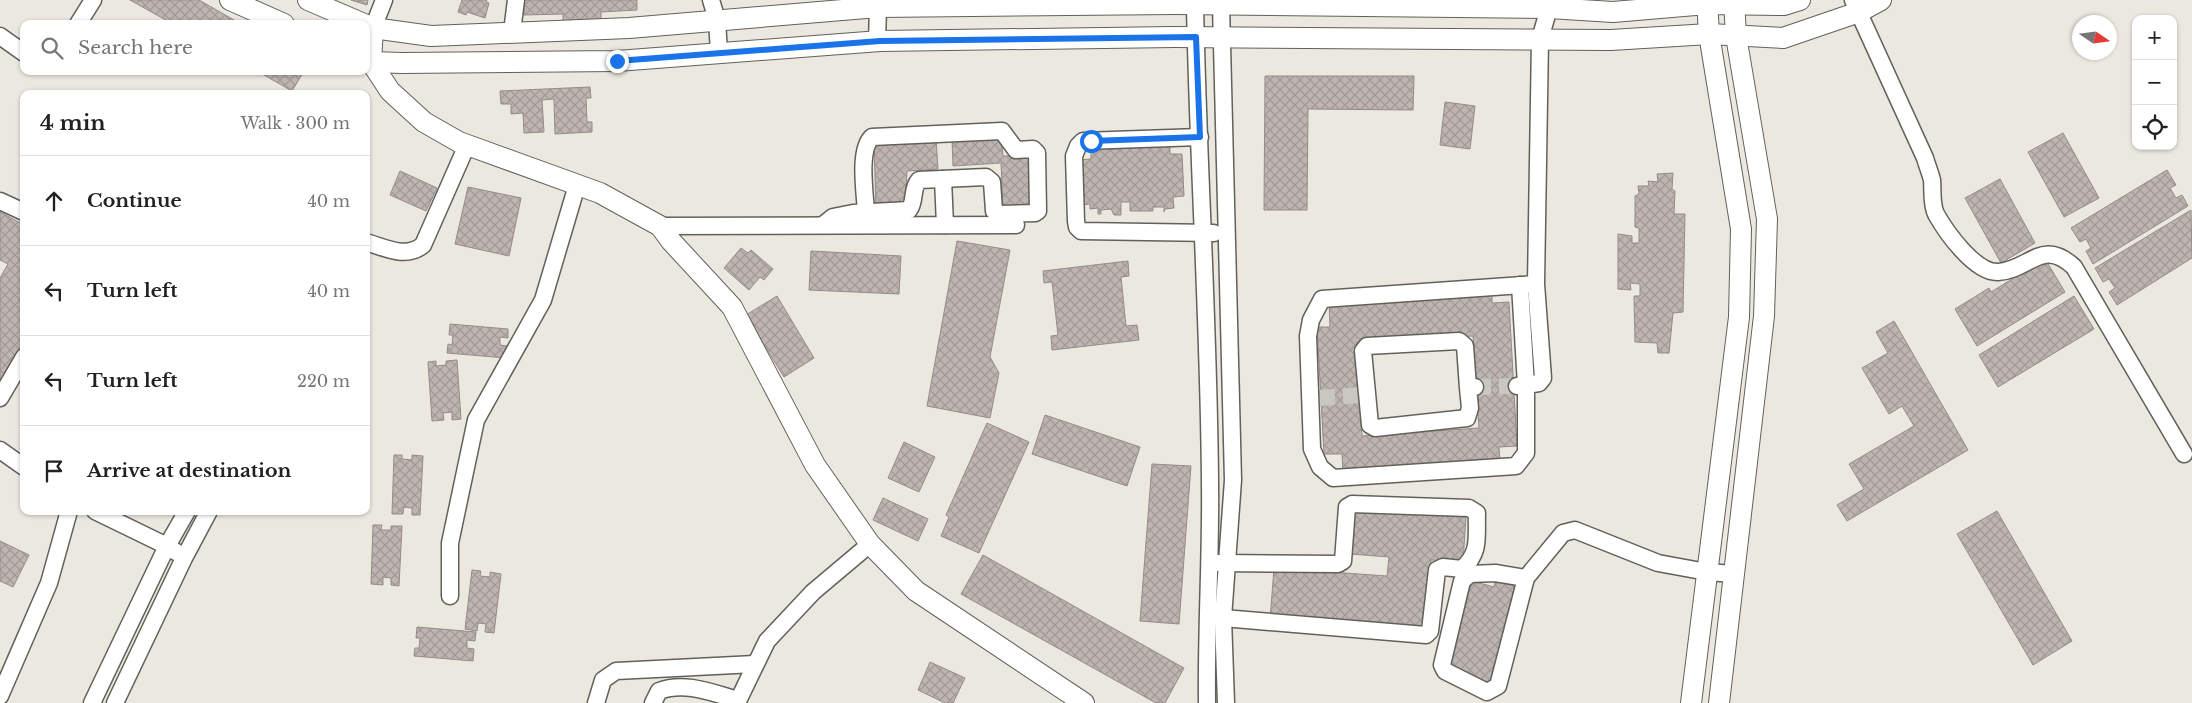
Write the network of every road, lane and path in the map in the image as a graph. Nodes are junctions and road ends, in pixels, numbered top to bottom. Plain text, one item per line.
1 (93, 0) edge
2 (230, 0) edge
3 (308, 0) edge
4 (384, 0) edge
5 (516, 0) edge
6 (712, 0) edge
7 (1800, 0) edge
8 (1881, 0) edge
9 (1707, 2) edge
10 (1734, 3) edge
11 (1549, 4) edge
12 (1195, 5) junction
13 (1221, 5) junction
14 (1856, 6) edge
15 (878, 7) junction
16 (1414, 7) junction
17 (80, 20) edge
18 (275, 20) edge
19 (356, 20) edge
20 (717, 20) junction
21 (370, 22) edge
22 (370, 25) edge
23 (512, 32) junction
24 (479, 34) junction
25 (1709, 34) junction
26 (0, 36) edge
27 (1736, 36) junction
28 (1196, 37) junction
29 (1222, 38) junction
30 (1540, 39) junction
31 (1414, 40) junction
32 (877, 41) junction
33 (20, 50) edge
34 (719, 53) junction
35 (370, 61) edge
36 (370, 62) edge
37 (480, 62) junction
38 (1200, 137) junction
39 (467, 145) junction
40 (943, 179) junction
41 (577, 185) junction
42 (0, 201) edge
43 (20, 210) edge
44 (866, 212) junction
45 (944, 225) junction
46 (1018, 225) dead end
47 (660, 226) junction
48 (823, 226) junction
49 (1227, 232) junction
50 (1204, 233) junction
51 (370, 243) edge
52 (1536, 284) junction
53 (1520, 285) junction
54 (20, 364) edge
55 (1521, 385) junction
56 (1365, 394) joint
57 (0, 398) edge
58 (0, 450) edge
59 (2184, 454) dead end
60 (20, 464) edge
61 (68, 515) edge
62 (102, 515) edge
63 (185, 515) edge
64 (207, 515) edge
65 (870, 544) junction
66 (167, 546) junction
67 (184, 558) junction
68 (1208, 563) junction
69 (1227, 564) junction
70 (1707, 572) junction
71 (1734, 574) junction
72 (1526, 578) junction
73 (450, 596) dead end
74 (1223, 618) junction
75 (755, 664) junction
76 (0, 696) edge
77 (738, 701) edge
78 (92, 703) edge
79 (114, 703) edge
80 (596, 703) edge
81 (653, 703) edge
82 (1084, 703) edge
83 (1207, 703) edge
84 (1226, 703) edge
85 (1692, 703) edge
86 (1719, 703) edge

1 - 17 street
2 - 18 street
3 - 19 street
4 - 21 street
5 - 23 street
6 - 20 street
7 - 10 street
8 - 14 street
9 - 10 street
9 - 11 street
9 - 25 street
10 - 27 street
11 - 16 street
11 - 30 street
12 - 13 street
12 - 15 street
12 - 28 street
13 - 16 street
13 - 29 street
14 - 27 street
14 - 59 street
15 - 20 street
15 - 32 street
16 - 31 street
20 - 23 street
20 - 34 street
22 - 24 street
23 - 24 street
24 - 37 street
25 - 27 street
25 - 30 street
25 - 70 street
26 - 33 street
27 - 71 street
28 - 29 street
28 - 32 street
28 - 38 street
29 - 31 street
29 - 49 street
30 - 31 street
30 - 52 street
32 - 34 street
34 - 37 street
35 - 37 street
36 - 39 street
38 - 50 street
38 - 50 street
39 - 41 street
39 - 51 street
40 - 44 street
40 - 44 street
40 - 45 street
41 - 47 street
41 - 73 street
42 - 43 street
44 - 48 street
45 - 46 street
45 - 48 street
47 - 48 street
47 - 65 street
49 - 50 street
49 - 69 street
50 - 68 street
52 - 53 street
52 - 55 street
53 - 55 street
53 - 55 street
54 - 57 street
56 - 56 street
58 - 60 street
61 - 76 street
62 - 66 street
63 - 66 street
64 - 67 street
65 - 75 street
65 - 82 street
66 - 67 street
66 - 78 street
67 - 79 street
68 - 69 street
68 - 83 street
69 - 74 street
69 - 74 street
70 - 71 street
70 - 72 street
70 - 85 street
71 - 86 street
72 - 72 street
74 - 84 street
75 - 77 street
75 - 80 street
77 - 81 street

